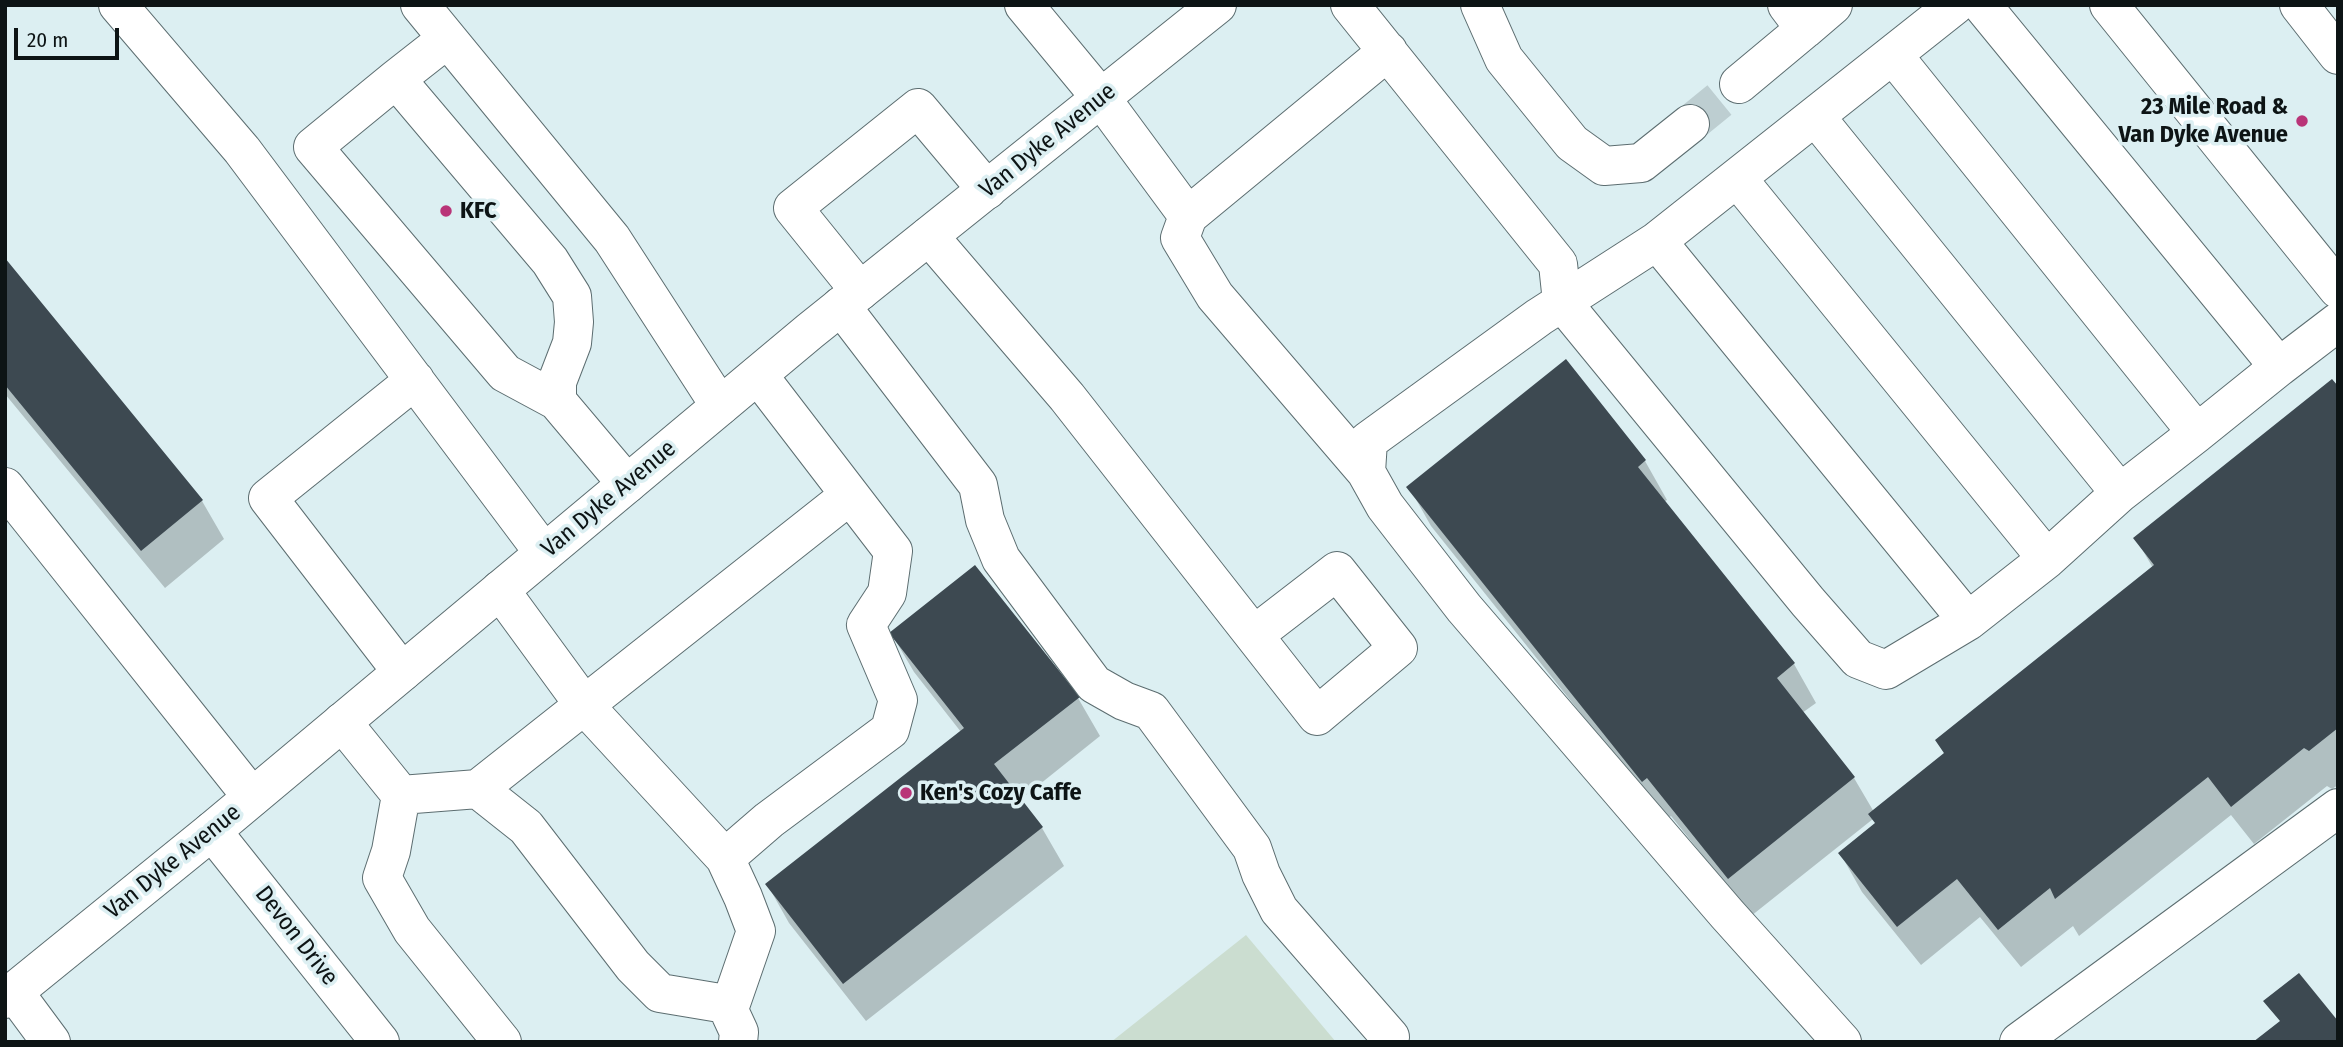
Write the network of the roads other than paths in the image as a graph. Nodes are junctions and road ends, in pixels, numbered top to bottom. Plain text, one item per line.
1 (118, 5) edge
2 (420, 5) edge
3 (1024, 5) edge
4 (1217, 5) edge
5 (1350, 5) edge
6 (1480, 5) edge
7 (1955, 5) edge
8 (1982, 5) edge
9 (2109, 5) edge
10 (2299, 5) edge
11 (1808, 13) edge
12 (447, 39) junction
13 (1388, 51) junction
14 (1893, 55) junction
15 (2338, 55) edge
16 (396, 79) junction
17 (1739, 84) tunnel mouth
18 (1101, 98) junction
19 (1815, 116) junction
20 (1690, 124) tunnel mouth
21 (1737, 178) junction
22 (987, 190) junction
23 (1188, 216) junction
24 (929, 236) junction
25 (1657, 241) junction
26 (2338, 289) edge
27 (851, 298) junction
28 (1562, 302) junction
29 (2338, 322) edge
30 (2279, 367) junction
31 (758, 375) junction
32 (415, 380) junction
33 (557, 401) junction
34 (720, 406) junction
35 (2197, 433) junction
36 (1366, 472) junction
37 (627, 484) junction
38 (5, 487) edge
39 (2120, 493) junction
40 (850, 495) junction
41 (544, 553) junction
42 (2047, 559) junction
43 (499, 590) junction
44 (1968, 621) junction
45 (1254, 635) dead end
46 (402, 672) junction
47 (584, 705) junction
48 (342, 722) junction
49 (478, 789) junction
50 (401, 795) junction
51 (252, 797) junction
52 (2338, 808) edge
53 (212, 831) junction
54 (725, 858) junction
55 (10, 995) edge
56 (733, 1026) edge
57 (1390, 1037) dead end
58 (51, 1042) edge
59 (380, 1042) edge
60 (502, 1042) edge
61 (1842, 1042) edge
62 (2019, 1042) edge

1 - 32 main road
2 - 12 main road
3 - 18 main road
4 - 18 main road, Van Dyke Avenue
5 - 13 main road
6 - 20 main road
7 - 14 main road
8 - 30 main road
9 - 26 main road
10 - 15 main road
11 - 17 main road
12 - 16 main road
12 - 34 main road
13 - 23 main road
13 - 28 main road
14 - 19 main road
14 - 35 main road
16 - 33 main road
16 - 33 main road
18 - 22 main road, Van Dyke Avenue
18 - 23 main road
19 - 21 main road
19 - 39 main road
21 - 25 main road
21 - 42 main road
22 - 24 main road, Van Dyke Avenue
22 - 27 main road
23 - 36 main road
24 - 27 main road, Van Dyke Avenue
24 - 45 main road
25 - 28 main road
25 - 44 main road
27 - 31 main road, Van Dyke Avenue
27 - 57 main road
28 - 36 main road
28 - 44 main road
29 - 30 main road
30 - 35 main road
31 - 34 main road, Van Dyke Avenue
31 - 40 main road
32 - 41 main road
32 - 46 main road
33 - 37 main road
34 - 37 main road, Van Dyke Avenue
35 - 39 main road
36 - 61 main road
37 - 41 main road, Van Dyke Avenue
38 - 51 main road
39 - 42 main road
40 - 47 main road
40 - 54 main road
41 - 43 main road, Van Dyke Avenue
42 - 44 main road
43 - 46 main road, Van Dyke Avenue
43 - 47 main road
46 - 48 main road, Van Dyke Avenue
47 - 49 main road
47 - 54 main road
48 - 50 main road
48 - 51 main road, Van Dyke Avenue
49 - 50 main road
49 - 56 main road
50 - 60 main road
51 - 53 main road, Van Dyke Avenue
52 - 62 main road
53 - 55 main road, Van Dyke Avenue
53 - 59 main road, Devon Drive
54 - 56 main road
55 - 58 main road

